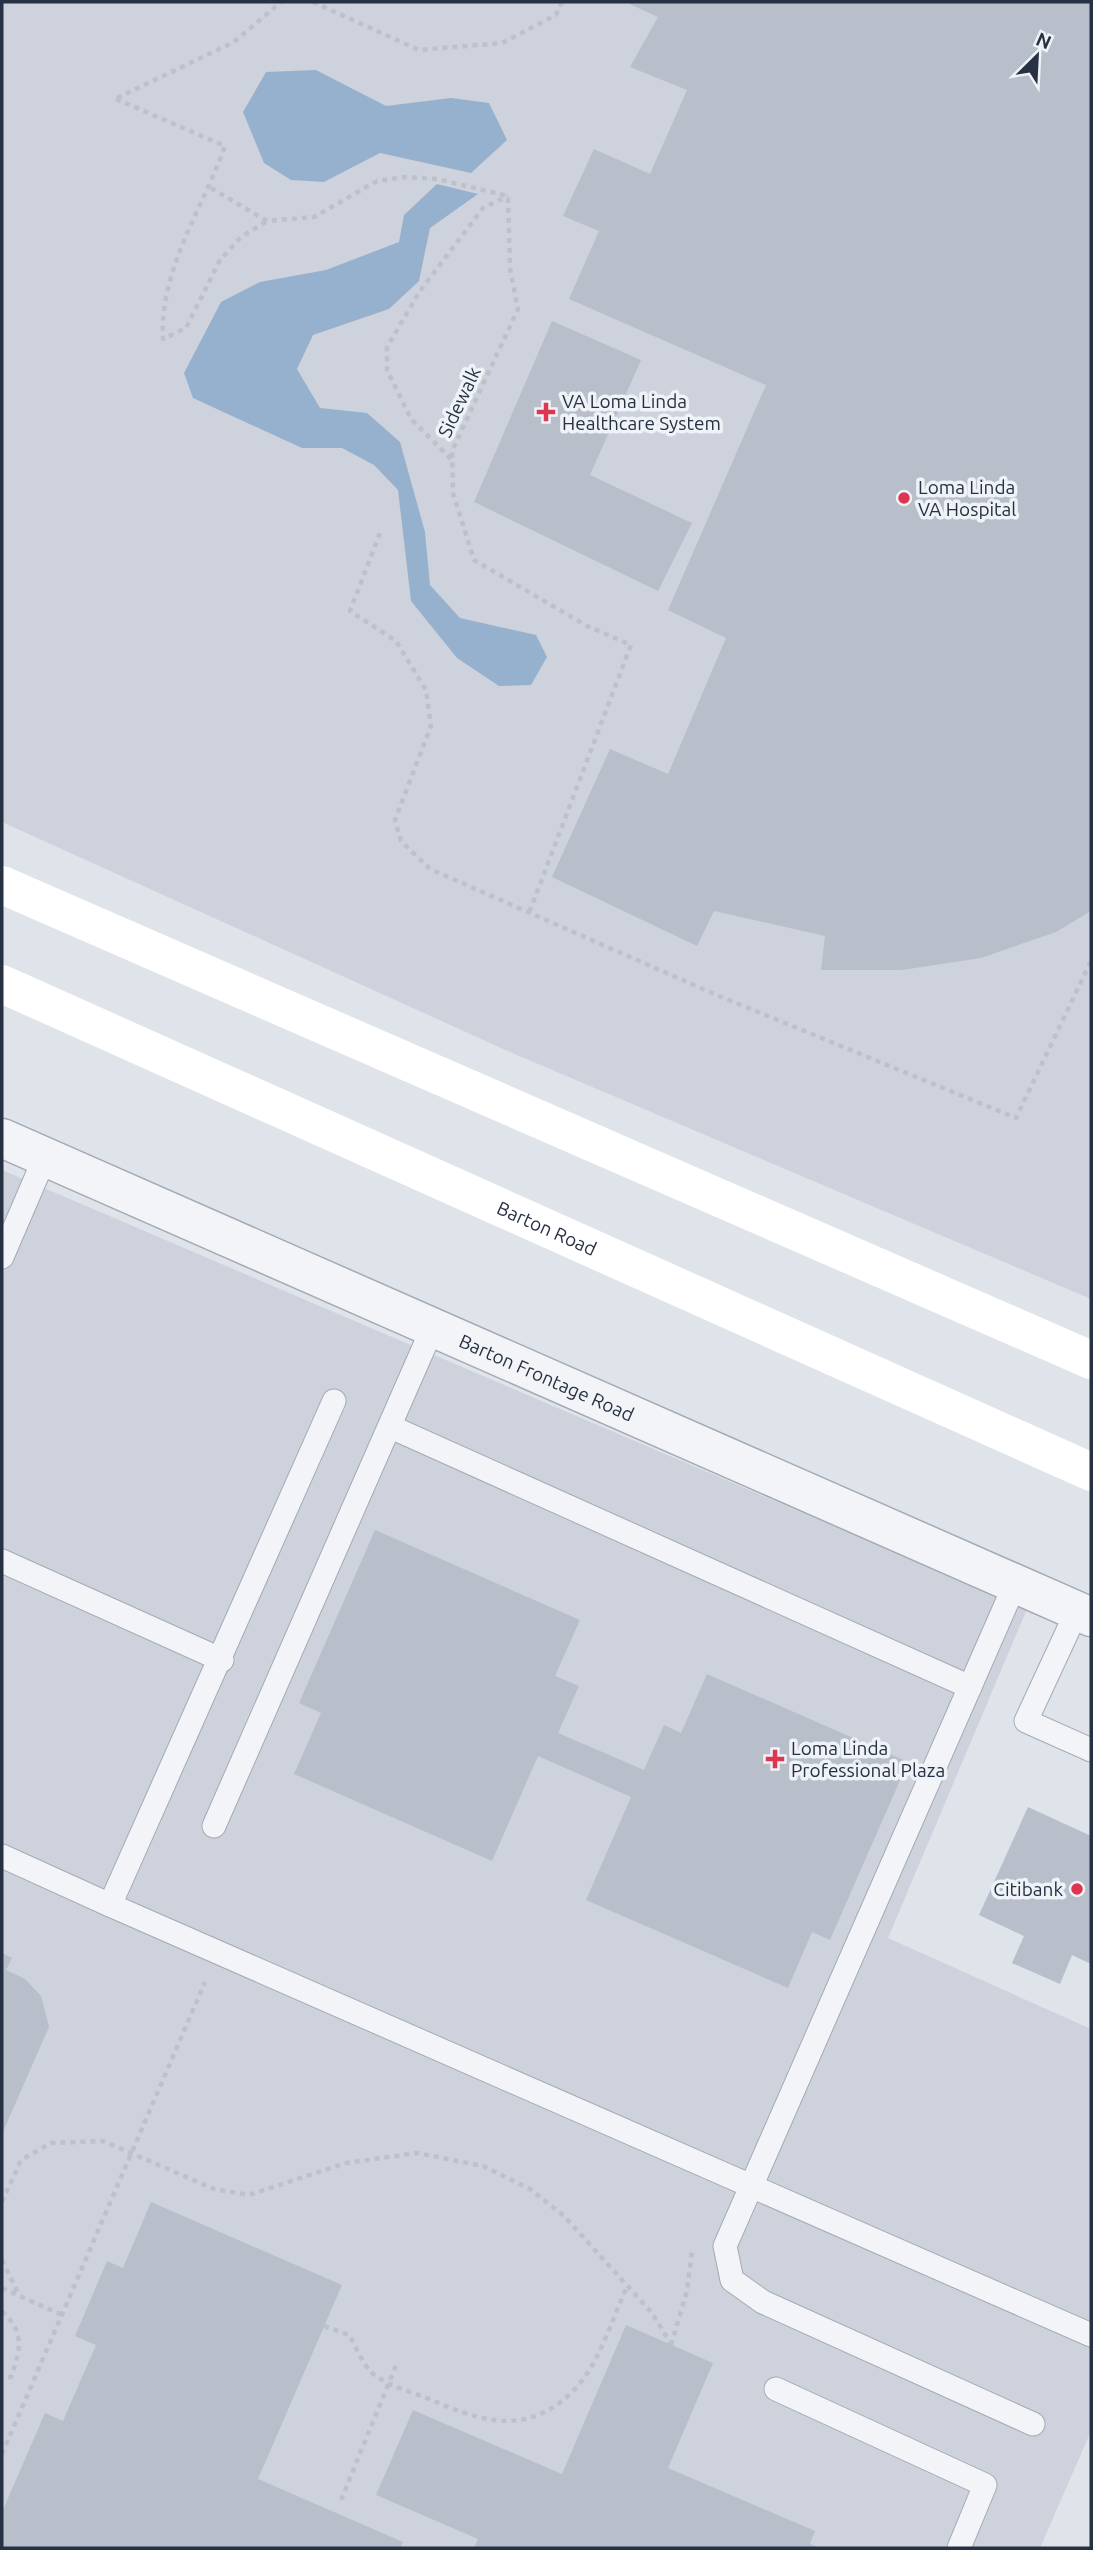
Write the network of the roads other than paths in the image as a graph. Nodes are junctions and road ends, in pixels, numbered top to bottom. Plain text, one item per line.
1 (2, 885) edge
2 (2, 984) edge
3 (2, 1138) edge
4 (45, 1157) junction
5 (2, 1257) edge
6 (432, 1329) junction
7 (1091, 1360) edge
8 (334, 1401) dead end
9 (391, 1427) junction
10 (1091, 1472) edge
11 (2, 1561) edge
12 (1015, 1584) junction
13 (1084, 1614) edge
14 (222, 1660) junction
15 (970, 1686) junction
16 (1091, 1750) edge
17 (214, 1826) dead end
18 (2, 1856) edge
19 (110, 1905) junction
20 (752, 2185) junction
21 (1091, 2335) edge
22 (776, 2389) dead end
23 (1032, 2424) dead end
24 (958, 2548) edge

1 - 7 main road
2 - 10 main road, Barton Road
3 - 4 street, Barton Frontage Road
4 - 5 lane
4 - 6 street, Barton Frontage Road
6 - 9 lane
6 - 12 street, Barton Frontage Road
8 - 14 lane
9 - 15 lane
9 - 17 lane
11 - 14 lane
12 - 13 street, Barton Frontage Road
12 - 15 lane
13 - 16 lane
14 - 19 lane
15 - 20 lane
18 - 19 lane
19 - 20 lane
20 - 21 lane
20 - 23 lane
22 - 24 lane

